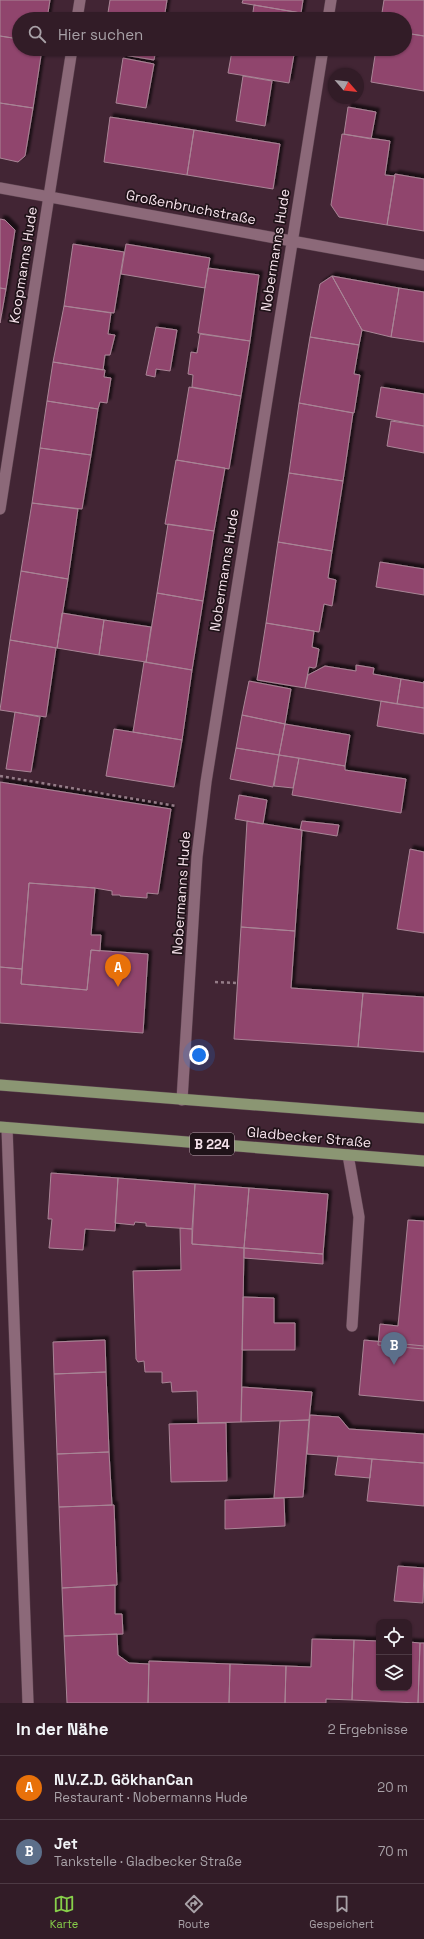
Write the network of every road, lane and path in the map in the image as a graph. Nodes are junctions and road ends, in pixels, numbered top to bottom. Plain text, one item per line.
1 (80, 0) edge
2 (331, 0) edge
3 (78, 12) edge
4 (329, 12) edge
5 (71, 56) edge
6 (322, 56) edge
7 (0, 188) edge
8 (49, 196) junction
9 (291, 241) junction
10 (424, 265) edge
11 (0, 509) edge
12 (0, 776) edge
13 (176, 806) dead end
14 (215, 982) dead end
15 (237, 983) dead end
16 (0, 1085) edge
17 (182, 1100) junction
18 (424, 1118) edge
19 (3, 1128) edge
20 (348, 1154) junction
21 (424, 1161) edge
22 (352, 1326) dead end
23 (28, 1703) edge

1 - 3 street
2 - 4 street
5 - 8 street, Koopmanns Hude
6 - 9 street, Nobermanns Hude
7 - 8 street, Großenbruchstraße
8 - 9 street, Großenbruchstraße
8 - 11 street, Koopmanns Hude
9 - 10 street, Großenbruchstraße
9 - 17 street, Nobermanns Hude
12 - 13 path
14 - 15 path
16 - 17 main road, Gladbecker Straße
17 - 18 main road, Gladbecker Straße
19 - 20 main road, Gladbecker Straße / B 224
19 - 23 street
20 - 21 main road, Gladbecker Straße / B 224
20 - 22 street

